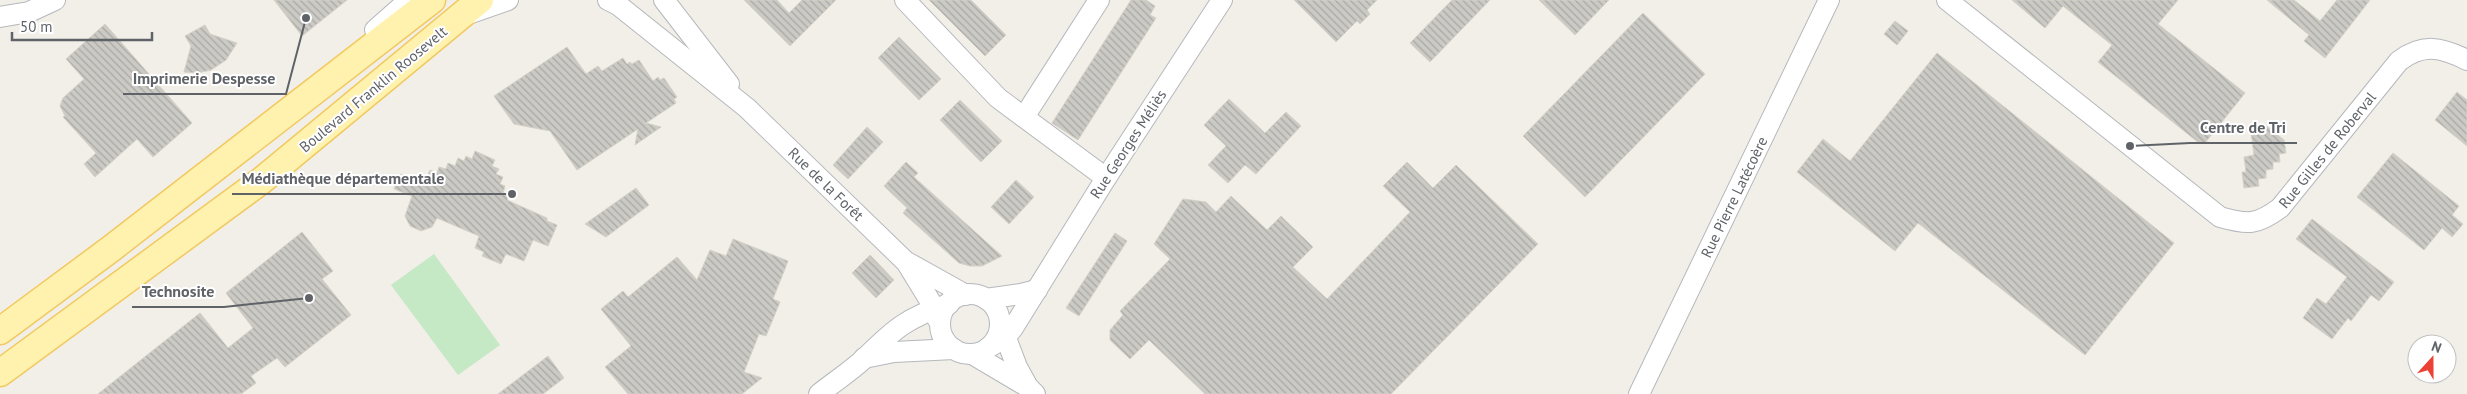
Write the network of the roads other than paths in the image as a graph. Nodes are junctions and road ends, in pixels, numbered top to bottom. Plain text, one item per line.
1 (55, 0) edge
2 (409, 0) edge
3 (432, 0) edge
4 (480, 0) edge
5 (508, 0) edge
6 (608, 0) edge
7 (905, 0) edge
8 (1099, 0) edge
9 (1222, 0) edge
10 (1829, 0) edge
11 (1947, 0) edge
12 (668, 3) edge
13 (0, 17) edge
14 (459, 18) junction
15 (2467, 60) edge
16 (307, 98) junction
17 (747, 108) junction
18 (1024, 117) junction
19 (1106, 178) junction
20 (905, 261) junction
21 (1037, 290) junction
22 (966, 295) junction
23 (986, 299) junction
24 (941, 313) junction
25 (0, 331) edge
26 (984, 342) junction
27 (864, 358) junction
28 (0, 373) edge
29 (1032, 391) edge
30 (819, 394) edge
31 (1638, 394) edge

1 - 13 street
2 - 16 street
3 - 16 main road, Boulevard Franklin Roosevelt
4 - 14 main road, Boulevard Franklin Roosevelt
5 - 14 street
6 - 17 street, Rue de la Forêt
7 - 18 street
8 - 18 street
9 - 19 street, Rue Georges Méliès
10 - 31 street, Rue Pierre Latécoère
11 - 15 street, Rue Gilles de Roberval
12 - 17 street, Rue de la Forêt
14 - 28 main road, Boulevard Franklin Roosevelt
16 - 25 main road, Boulevard Franklin Roosevelt
17 - 20 street, Rue de la Forêt
18 - 19 street
19 - 21 street, Rue Georges Méliès
20 - 22 street
20 - 24 street
21 - 23 street
21 - 26 street, Rue Georges Méliès
22 - 23 street
22 - 24 street
23 - 26 street
24 - 26 street
24 - 27 street
26 - 27 street
26 - 29 street
26 - 29 street
27 - 30 street

